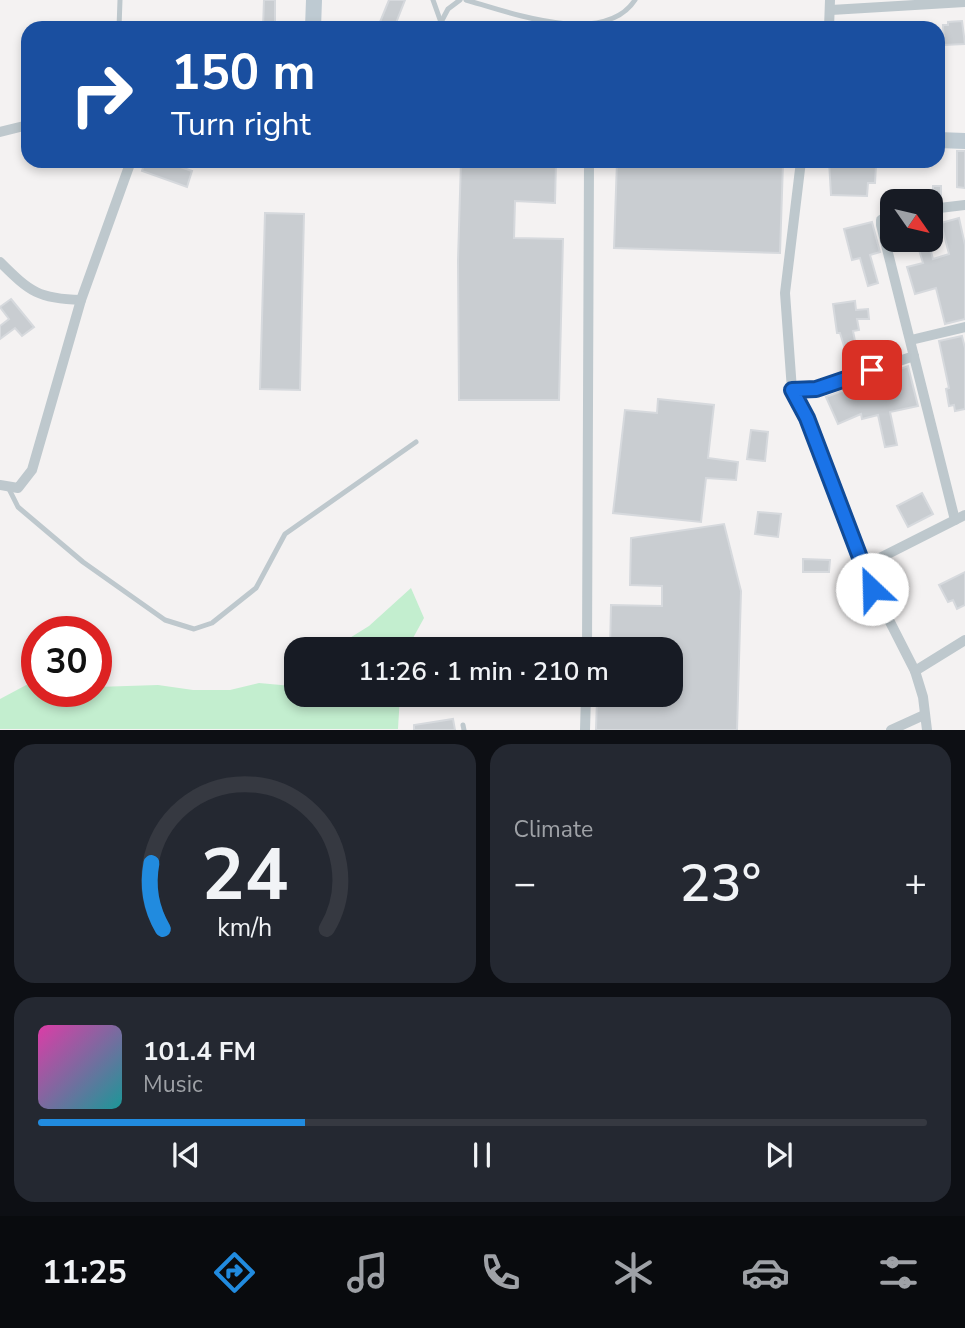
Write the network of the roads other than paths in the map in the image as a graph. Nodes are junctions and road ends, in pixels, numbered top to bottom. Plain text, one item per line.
1 (120, 0) edge
2 (314, 0) edge
3 (432, 0) edge
4 (460, 0) edge
5 (466, 0) edge
6 (635, 0) edge
7 (947, 1) edge
8 (965, 2) edge
9 (830, 5) edge
10 (119, 21) edge
11 (313, 21) edge
12 (439, 21) edge
13 (443, 21) edge
14 (545, 21) edge
15 (600, 21) edge
16 (21, 127) edge
17 (0, 132) edge
18 (945, 140) edge
19 (965, 141) edge
20 (128, 168) edge
21 (589, 168) edge
22 (800, 168) edge
23 (965, 205) edge
24 (943, 208) edge
25 (888, 252) edge
26 (0, 262) edge
27 (81, 300) junction
28 (965, 327) edge
29 (911, 340) junction
30 (914, 356) junction
31 (792, 390) junction
32 (416, 442) dead end
33 (4, 486) edge
34 (960, 518) edge
35 (862, 567) junction
36 (587, 637) edge
37 (965, 640) edge
38 (915, 671) junction
39 (586, 707) edge
40 (924, 715) junction
41 (910, 725) edge
42 (585, 730) edge
43 (891, 730) edge
44 (926, 730) edge

1 - 10 lane
2 - 11 street
3 - 12 lane
4 - 13 lane
5 - 14 lane
6 - 15 lane
7 - 8 street
7 - 9 street
16 - 17 street
18 - 19 street
20 - 27 street
21 - 36 street
22 - 31 street
23 - 24 street
25 - 29 street
26 - 27 street
27 - 33 street
28 - 29 street
29 - 30 street
30 - 31 street
30 - 34 street
31 - 35 street
32 - 33 lane
34 - 35 street
35 - 38 street
37 - 38 street
38 - 40 street
39 - 42 street
40 - 41 street
40 - 44 street
41 - 43 street

